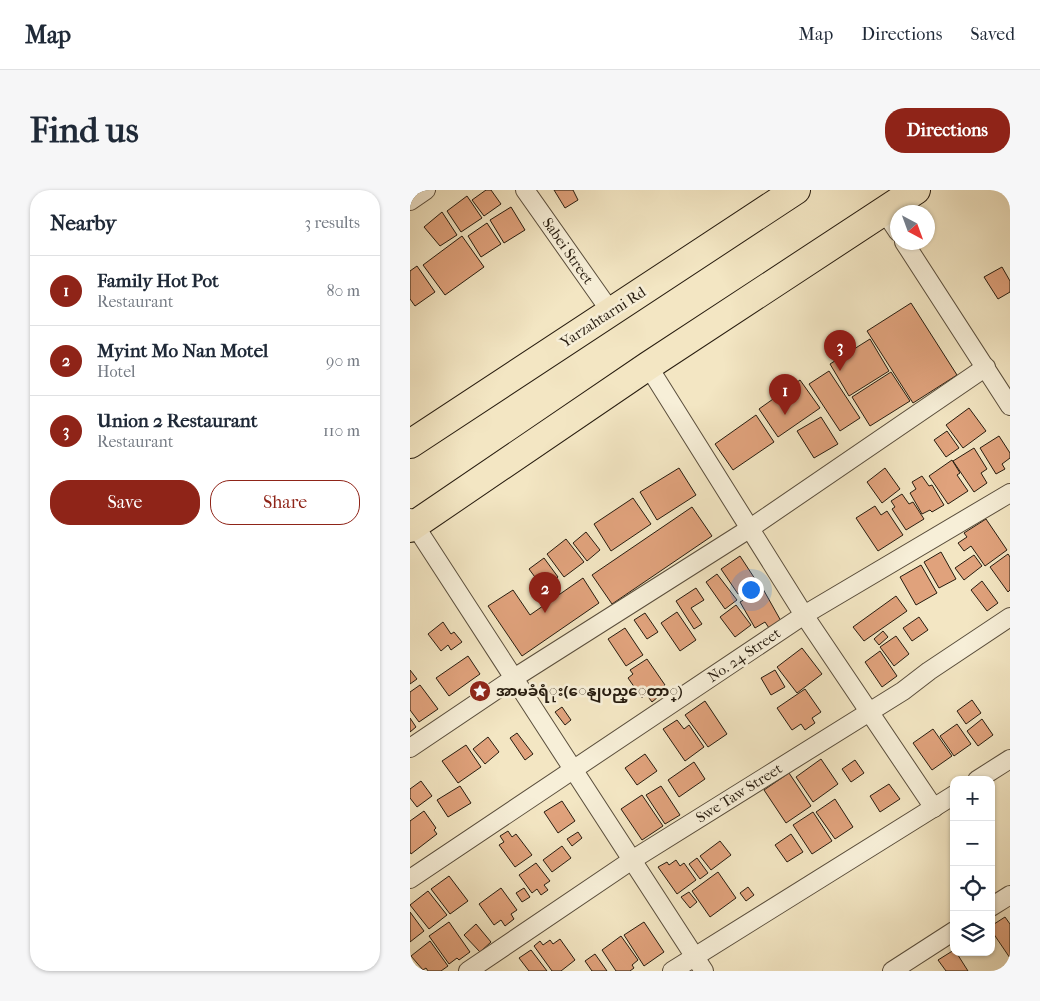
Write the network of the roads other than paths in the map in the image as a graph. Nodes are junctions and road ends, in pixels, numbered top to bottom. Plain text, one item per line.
1 (426, 190) edge
2 (526, 190) edge
3 (796, 190) edge
4 (916, 190) edge
5 (410, 201) edge
6 (904, 205) edge
7 (890, 223) edge
8 (909, 250) edge
9 (611, 312) junction
10 (648, 366) junction
11 (986, 367) junction
12 (1010, 406) edge
13 (410, 444) edge
14 (1010, 494) edge
15 (412, 524) edge
16 (749, 529) junction
17 (804, 615) junction
18 (1010, 617) edge
19 (514, 678) junction
20 (869, 712) junction
21 (410, 748) edge
22 (1010, 758) edge
23 (573, 769) junction
24 (984, 776) edge
25 (950, 798) edge
26 (934, 808) junction
27 (632, 860) junction
28 (410, 879) edge
29 (1010, 895) edge
30 (995, 904) edge
31 (950, 934) edge
32 (699, 964) edge
33 (468, 971) edge
34 (672, 971) edge
35 (892, 971) edge

1 - 5 street
2 - 9 street, Sabei Street
3 - 9 main road, Yarzahtarni Rd
4 - 6 main road
7 - 10 main road
8 - 11 street
9 - 13 main road, Yarzahtarni Rd
10 - 15 main road
10 - 16 street
11 - 12 street
11 - 16 street
14 - 17 street, No. 24 Street
15 - 19 street
16 - 17 street
16 - 19 street
17 - 20 street
17 - 23 street, No. 24 Street
18 - 20 street, Swe Taw Street
19 - 21 street
19 - 23 street
20 - 26 street
20 - 27 street, Swe Taw Street
22 - 24 street
23 - 27 street
23 - 28 street, No. 24 Street
25 - 26 street
26 - 32 street
27 - 32 street
27 - 33 street, Swe Taw Street
29 - 30 street
31 - 35 street
32 - 34 street

